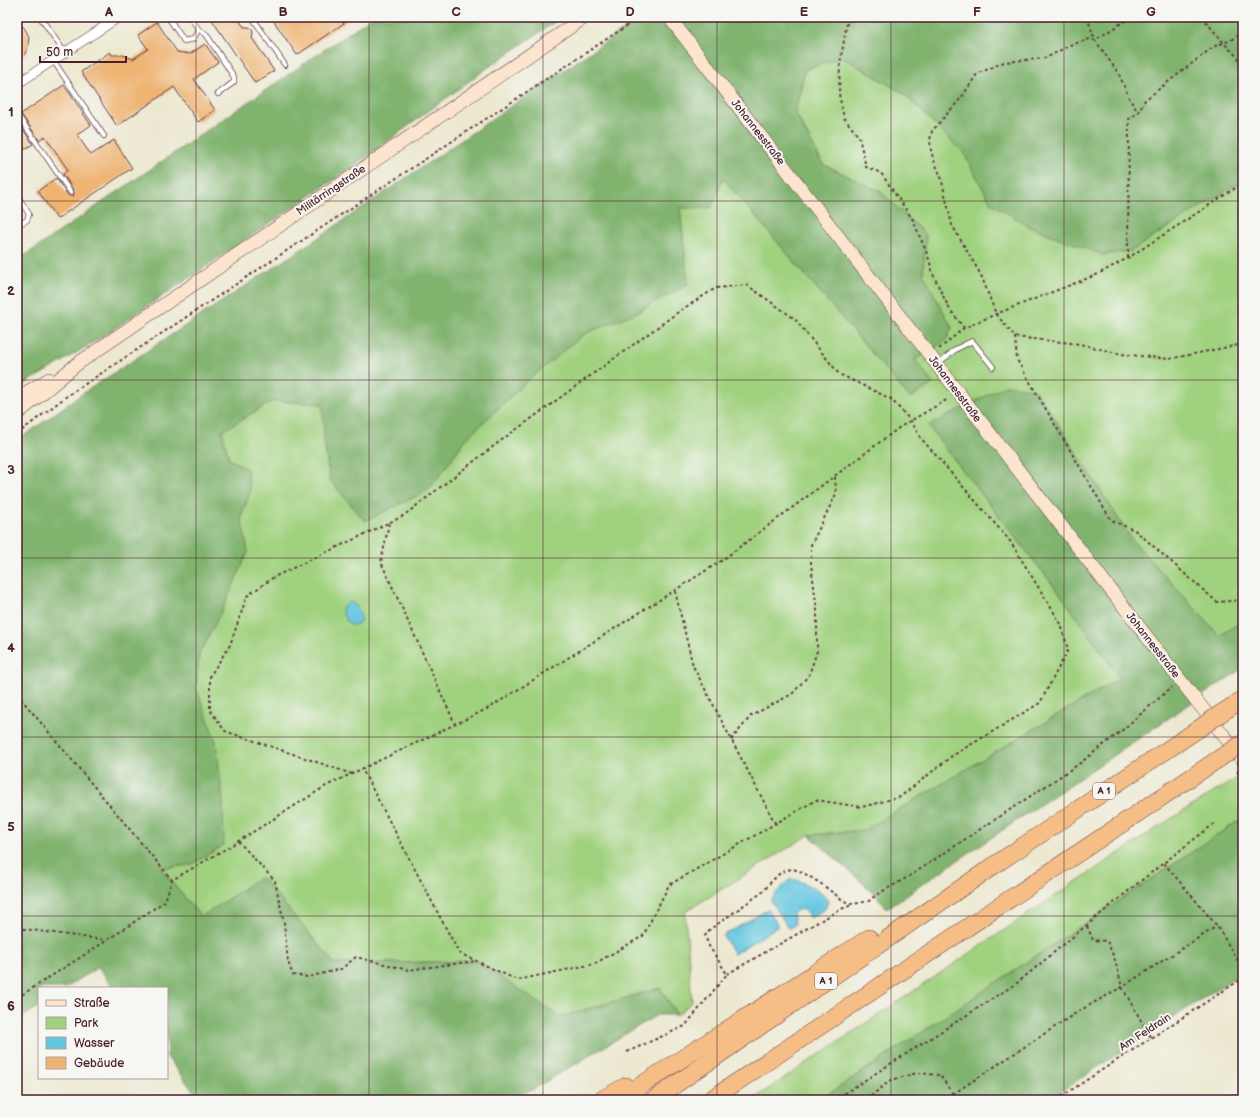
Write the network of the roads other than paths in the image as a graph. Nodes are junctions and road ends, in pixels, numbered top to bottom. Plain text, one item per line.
1 (40, 17) edge
2 (119, 17) edge
3 (168, 17) edge
4 (190, 17) edge
5 (252, 17) edge
6 (585, 17) edge
7 (669, 17) edge
8 (676, 23) edge
9 (198, 28) junction
10 (65, 53) junction
11 (53, 60) junction
12 (285, 65) dead end
13 (17, 84) edge
14 (218, 94) dead end
15 (17, 114) edge
16 (104, 136) dead end
17 (71, 193) dead end
18 (17, 195) edge
19 (17, 226) edge
20 (934, 361) junction
21 (77, 364) junction
22 (993, 367) dead end
23 (17, 398) edge
24 (17, 414) edge
25 (1243, 699) edge
26 (1243, 743) edge
27 (1243, 760) edge
28 (999, 862) junction
29 (675, 1063) junction
30 (600, 1100) edge
31 (618, 1100) edge
32 (653, 1100) edge
33 (710, 1100) edge

1 - 10 lane
2 - 10 street
3 - 9 lane
4 - 9 lane
5 - 12 lane
6 - 21 main road, Militärringstraße
7 - 8 main road, Johannesstraße
8 - 20 main road, Johannesstraße
9 - 14 lane
10 - 11 street
11 - 13 street
11 - 16 lane
15 - 17 lane
18 - 19 lane
20 - 22 lane
20 - 27 main road, Johannesstraße
21 - 23 main road, Militärringstraße
21 - 24 main road, Militärringstraße
25 - 28 highway, A 1, bridge
26 - 33 highway, bridge
28 - 29 highway
28 - 32 highway, A 1
29 - 30 highway
29 - 31 highway

